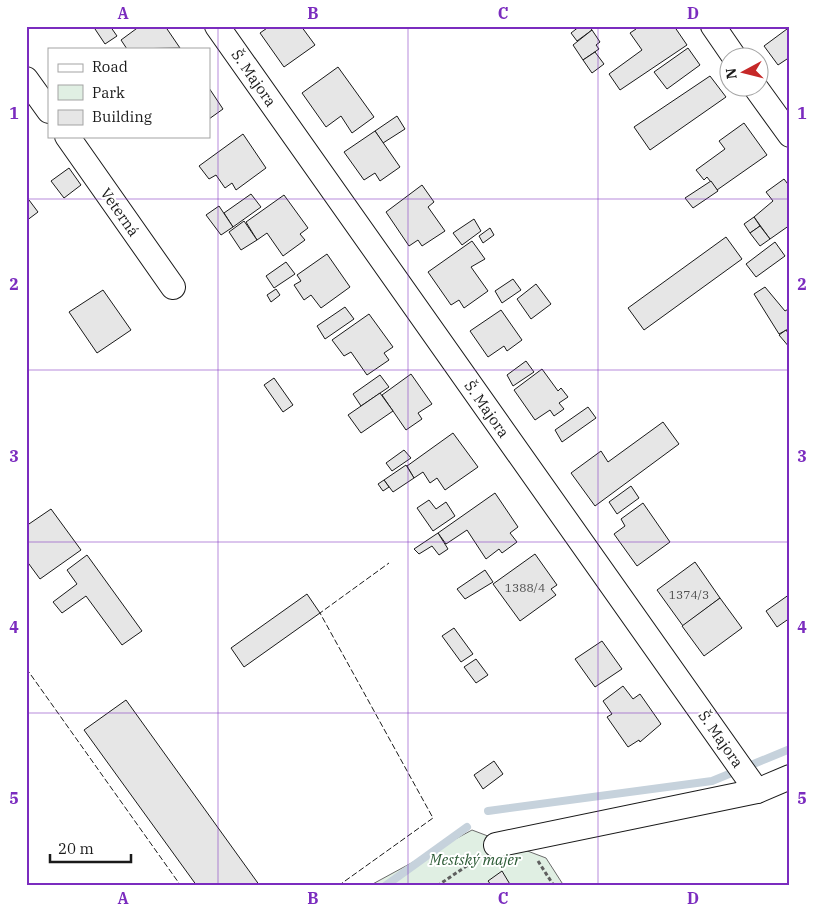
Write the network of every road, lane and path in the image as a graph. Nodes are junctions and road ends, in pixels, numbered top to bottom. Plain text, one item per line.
1 (217, 26) edge
2 (713, 26) edge
3 (728, 48) edge
4 (26, 78) edge
5 (763, 98) edge
6 (48, 109) edge
7 (790, 135) edge
8 (68, 138) edge
9 (173, 287) dead end
10 (790, 777) edge
11 (757, 791) junction
12 (496, 846) joint
13 (437, 886) edge

1 - 11 street, Š. Majora
2 - 3 street
4 - 6 street
5 - 7 street
8 - 9 street, Veterná
10 - 11 street
11 - 12 street
12 - 13 path

